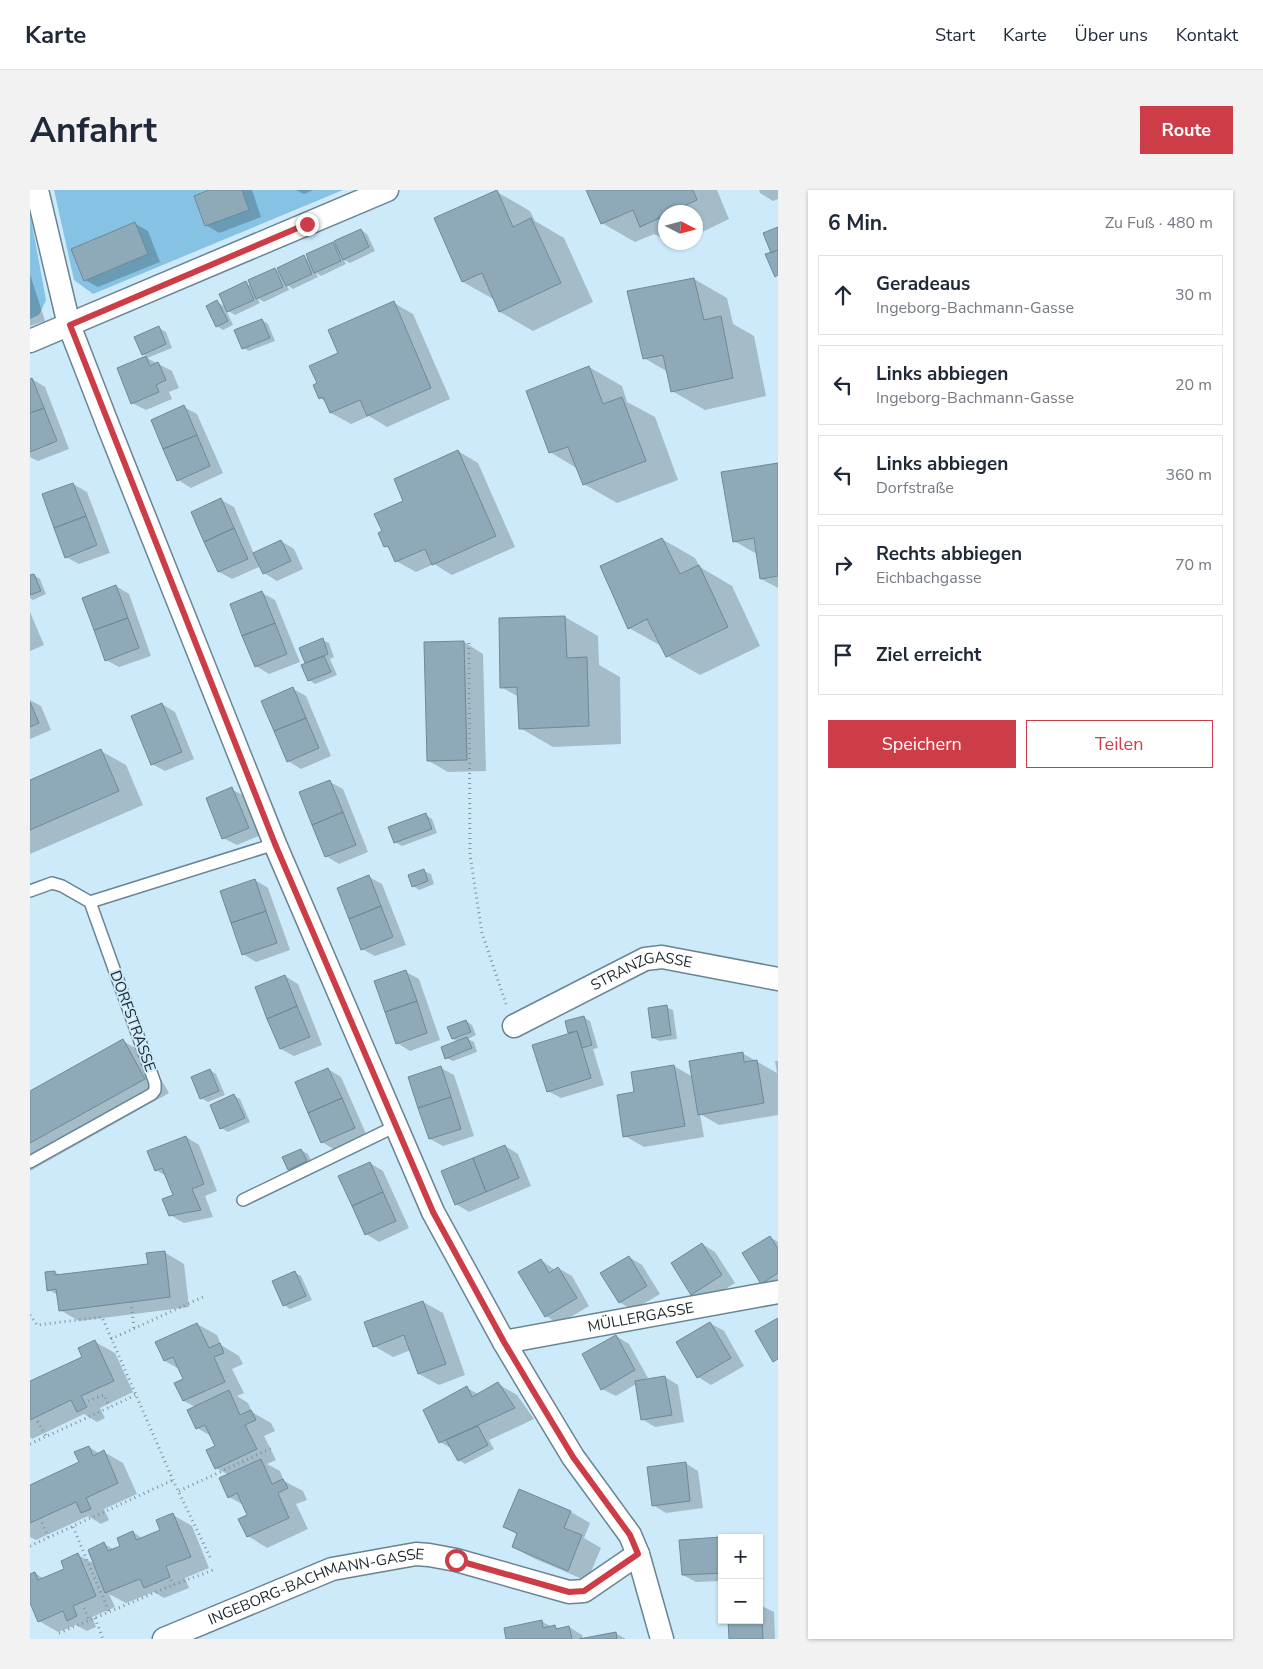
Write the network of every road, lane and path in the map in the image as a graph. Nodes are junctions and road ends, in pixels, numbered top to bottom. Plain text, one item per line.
1 (37, 190) edge
2 (387, 190) edge
3 (70, 325) junction
4 (30, 341) edge
5 (469, 643) dead end
6 (275, 844) junction
7 (30, 891) edge
8 (90, 902) junction
9 (778, 979) edge
10 (514, 1026) joint
11 (396, 1126) junction
12 (30, 1162) edge
13 (243, 1200) dead end
14 (778, 1292) edge
15 (203, 1296) dead end
16 (131, 1302) dead end
17 (30, 1315) edge
18 (134, 1328) junction
19 (111, 1339) junction
20 (504, 1342) junction
21 (136, 1395) junction
22 (88, 1402) dead end
23 (110, 1407) junction
24 (35, 1417) dead end
25 (46, 1436) junction
26 (30, 1444) edge
27 (274, 1447) dead end
28 (174, 1480) junction
29 (179, 1491) junction
30 (40, 1518) dead end
31 (73, 1527) junction
32 (48, 1537) junction
33 (30, 1546) edge
34 (638, 1554) junction
35 (210, 1557) dead end
36 (216, 1569) dead end
37 (171, 1580) dead end
38 (173, 1585) junction
39 (84, 1608) dead end
40 (109, 1612) junction
41 (95, 1618) junction
42 (89, 1620) junction
43 (59, 1633) dead end
44 (103, 1639) edge
45 (164, 1639) edge
46 (662, 1639) edge

1 - 3 street
2 - 3 street
3 - 4 street
3 - 6 street
5 - 10 path
6 - 8 lane
6 - 11 street
7 - 8 lane
8 - 12 lane, DORFSTRASSE
9 - 10 street, STRANZGASSE
11 - 13 lane
11 - 20 street
14 - 20 street, MÜLLERGASSE
15 - 18 path
16 - 18 path
17 - 19 path
18 - 19 path
19 - 21 path
20 - 34 street
21 - 23 path
21 - 28 path
22 - 23 path
23 - 25 path
24 - 25 path
25 - 26 path
27 - 29 path
28 - 29 path
28 - 31 path
29 - 35 path
30 - 32 path
31 - 32 path
31 - 40 path
32 - 33 path
34 - 45 street, INGEBORG-BACHMANN-GASSE
34 - 46 street
36 - 38 path
37 - 38 path
38 - 40 path
39 - 42 path
40 - 41 path
41 - 42 path
41 - 44 path
42 - 43 path

